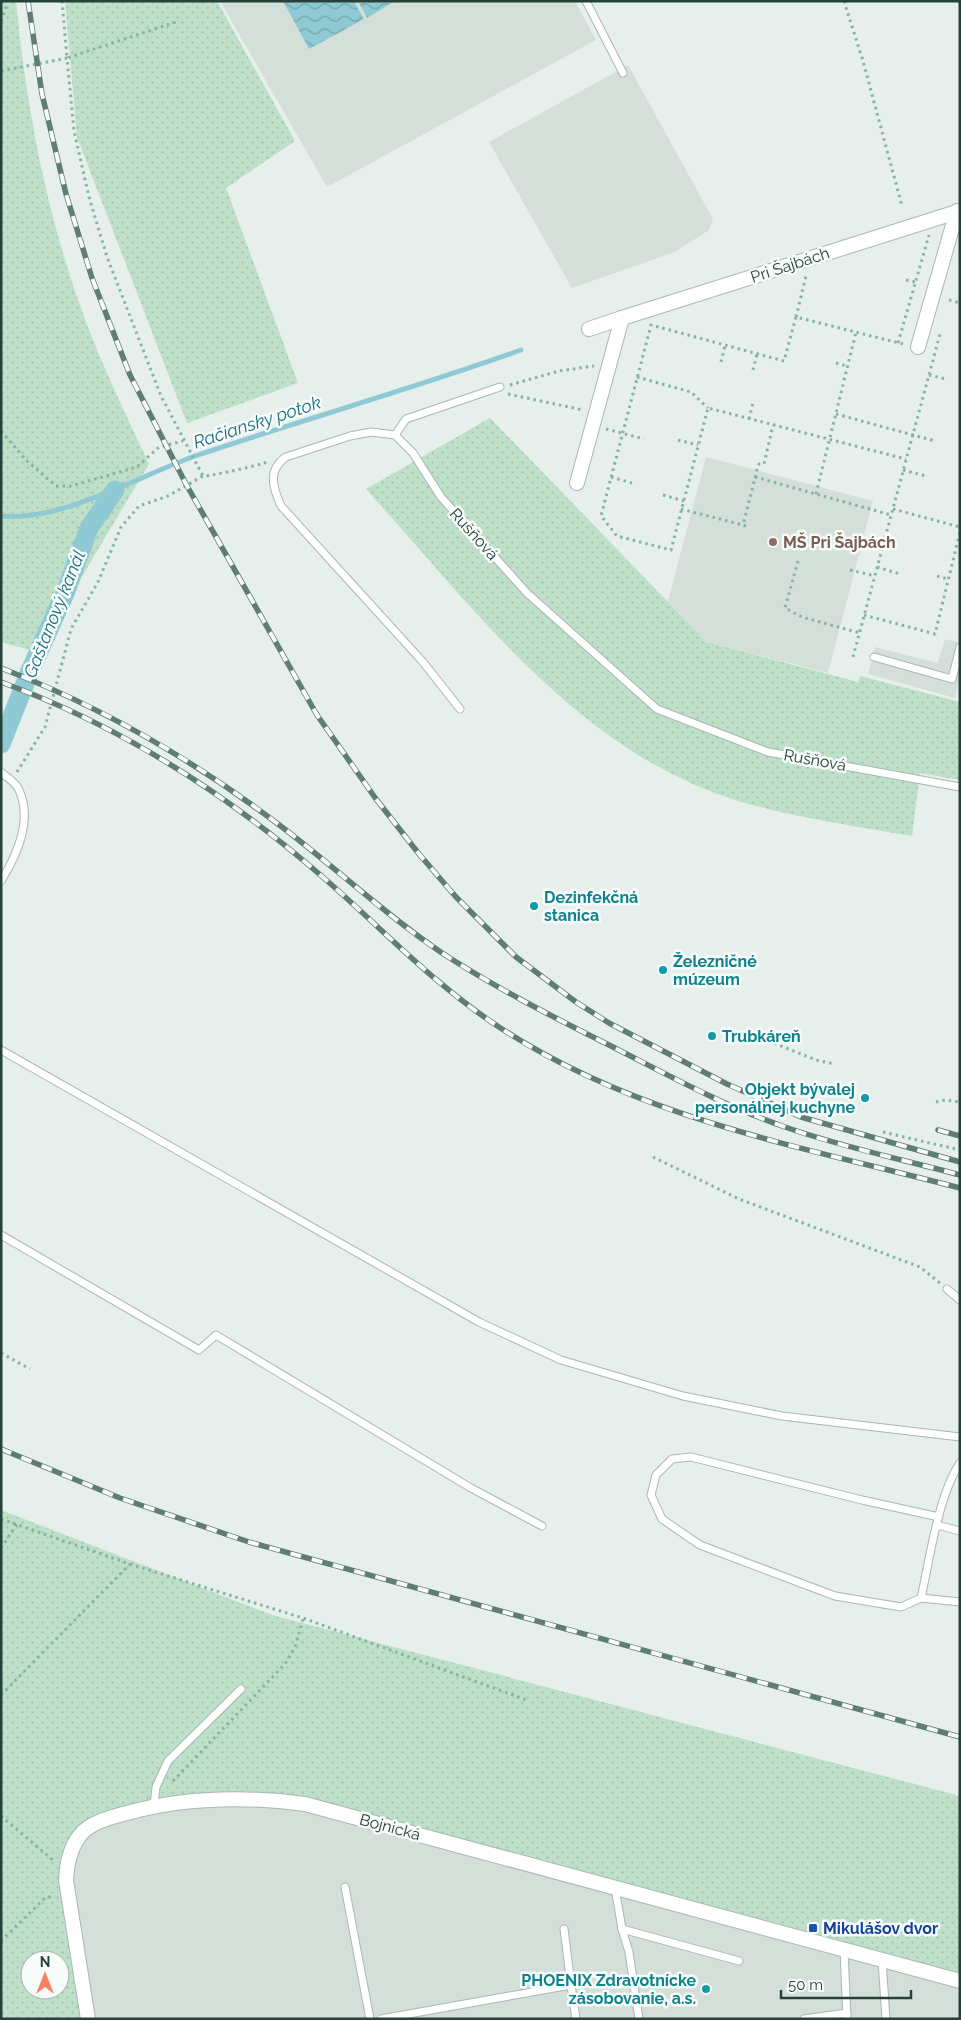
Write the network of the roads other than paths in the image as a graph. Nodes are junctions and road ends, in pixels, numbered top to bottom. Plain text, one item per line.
1 (586, 1) edge
2 (623, 73) dead end
3 (959, 211) edge
4 (622, 318) junction
5 (589, 329) dead end
6 (918, 348) road end
7 (500, 387) road end
8 (395, 435) junction
9 (577, 483) dead end
10 (960, 647) edge
11 (874, 657) dead end
12 (460, 709) dead end
13 (1, 772) edge
14 (960, 787) edge
15 (1, 881) edge
16 (1, 1050) edge
17 (1, 1236) edge
18 (947, 1289) road end
19 (960, 1300) edge
20 (960, 1437) edge
21 (960, 1463) edge
22 (939, 1517) junction
23 (937, 1525) junction
24 (542, 1526) dead end
25 (960, 1531) edge
26 (921, 1598) junction
27 (960, 1602) edge
28 (241, 1689) dead end
29 (154, 1806) junction
30 (345, 1887) dead end
31 (615, 1888) junction
32 (564, 1929) dead end
33 (622, 1929) junction
34 (844, 1950) junction
35 (882, 1960) junction
36 (739, 1961) dead end
37 (960, 1981) edge
38 (571, 1985) junction
39 (847, 2016) edge
40 (88, 2019) edge
41 (370, 2019) edge
42 (381, 2019) edge
43 (576, 2019) edge
44 (639, 2019) edge
45 (804, 2019) edge
46 (886, 2019) edge

1 - 2 lane
3 - 4 street, Pri Šajbách
3 - 6 street, Pri Šajbách
4 - 5 street, Pri Šajbách
4 - 9 street
7 - 8 lane
8 - 12 lane
8 - 14 lane, Rušňová
10 - 11 lane
13 - 15 lane
16 - 20 lane
17 - 24 lane
18 - 19 lane
21 - 22 lane
22 - 23 lane
22 - 26 lane
23 - 25 lane
23 - 26 lane
26 - 27 lane
28 - 29 lane
29 - 31 street, Bojnická
29 - 40 street, Bojnická
30 - 41 lane
31 - 33 lane
31 - 34 street, Bojnická
32 - 38 lane
33 - 36 lane
33 - 44 lane
34 - 35 street, Bojnická
34 - 39 lane
35 - 37 street, Bojnická
35 - 46 lane
38 - 42 lane
38 - 43 lane
39 - 45 lane

